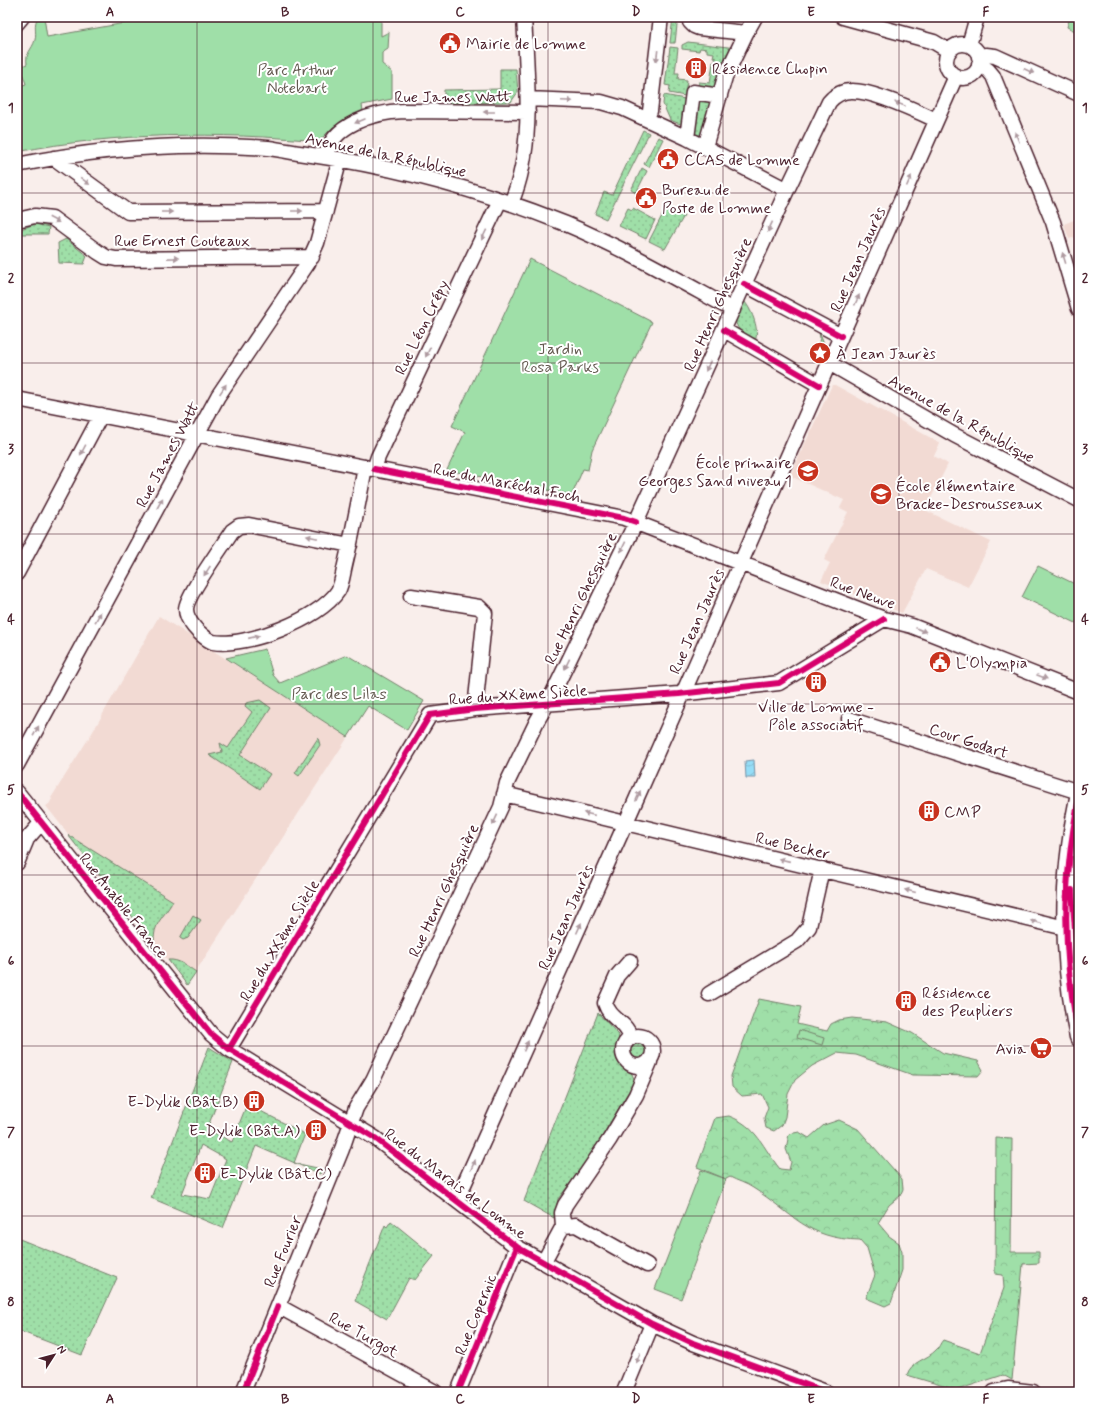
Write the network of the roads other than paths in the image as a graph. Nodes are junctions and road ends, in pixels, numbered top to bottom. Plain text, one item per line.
1 (22, 17) edge
2 (524, 17) edge
3 (661, 17) edge
4 (690, 17) edge
5 (754, 17) edge
6 (843, 17) edge
7 (977, 17) edge
8 (17, 23) edge
9 (746, 33) junction
10 (969, 45) junction
11 (949, 51) junction
12 (979, 61) junction
13 (1011, 63) junction
14 (956, 76) junction
15 (993, 76) junction
16 (1079, 94) edge
17 (720, 96) junction
18 (528, 106) junction
19 (647, 118) junction
20 (936, 120) junction
21 (687, 138) junction
22 (705, 147) junction
23 (326, 157) junction
24 (54, 158) junction
25 (340, 159) junction
26 (17, 164) edge
27 (787, 190) junction
28 (506, 202) junction
29 (326, 211) junction
30 (17, 220) edge
31 (312, 257) junction
32 (744, 284) junction
33 (1079, 309) edge
34 (733, 310) junction
35 (724, 330) junction
36 (841, 336) junction
37 (829, 363) junction
38 (819, 384) junction
39 (17, 399) edge
40 (101, 415) junction
41 (198, 435) junction
42 (369, 468) junction
43 (1079, 500) edge
44 (636, 522) junction
45 (350, 545) junction
46 (741, 563) junction
47 (17, 573) edge
48 (412, 596) dead end
49 (884, 619) junction
50 (1079, 692) edge
51 (683, 694) junction
52 (548, 704) junction
53 (475, 709) junction
54 (849, 719) dead end
55 (17, 765) edge
56 (17, 792) edge
57 (1079, 792) edge
58 (504, 794) junction
59 (1079, 798) edge
60 (42, 823) junction
61 (626, 823) junction
62 (1075, 859) edge
63 (17, 863) edge
64 (822, 869) junction
65 (1070, 929) junction
66 (630, 961) dead end
67 (1076, 976) edge
68 (709, 994) dead end
69 (211, 1034) joint
70 (632, 1037) junction
71 (1079, 1037) edge
72 (229, 1049) junction
73 (650, 1062) junction
74 (350, 1122) junction
75 (456, 1200) junction
76 (563, 1226) junction
77 (517, 1247) junction
78 (544, 1261) junction
79 (646, 1265) dead end
80 (278, 1306) junction
81 (652, 1324) junction
82 (791, 1386) edge
83 (243, 1392) edge
84 (435, 1392) edge
85 (458, 1392) edge
86 (624, 1392) edge
87 (826, 1392) edge
88 (994, 1392) edge
89 (1033, 1392) edge

1 - 8 street
2 - 18 street, Rue Léon Crépy
3 -> 19 street
4 - 9 street
5 - 9 street
6 - 11 street
7 - 10 street
9 - 17 street
10 - 11 street
10 - 12 street
11 - 14 street
12 - 13 street
12 - 14 street
12 - 15 street
13 - 15 street
13 -> 16 street
14 - 20 street, Rue Jean Jaurès
33 -> 15 street
17 - 21 street
17 - 22 street
18 -> 19 street, Rue James Watt
18 -> 23 street, Rue James Watt
18 - 28 street, Rue Léon Crépy
19 - 21 street, Rue James Watt
20 -> 27 street, Rue Henri Ghesquière
36 -> 20 street, Rue Jean Jaurès
21 - 22 street, Rue James Watt
22 - 27 street, Rue James Watt
23 - 24 street, Avenue de la République
23 - 25 street, Avenue de la République
24 - 26 street, Avenue de la République
24 -> 29 street
25 - 28 street, Avenue de la République
25 - 29 street, Rue James Watt
27 -> 32 street, Rue Henri Ghesquière
28 - 34 street, Avenue de la République
28 -> 42 street, Rue Léon Crépy
29 - 31 street, Rue James Watt
30 -> 31 street, Rue Ernest Couteaux
41 -> 31 street, Rue James Watt
32 - 34 street, Rue Henri Ghesquière
32 - 36 street
34 - 35 street, Rue Henri Ghesquière
35 - 38 street
35 -> 44 street, Rue Henri Ghesquière
36 - 37 street, Rue Jean Jaurès
37 - 38 street, Rue Jean Jaurès
37 - 43 street, Avenue de la République
38 - 46 street, Rue Jean Jaurès
39 - 40 street, Rue du Maréchal Foch
40 - 41 street, Rue du Maréchal Foch
40 -> 47 street
41 - 42 street, Rue du Maréchal Foch
55 -> 41 street, Rue James Watt
42 - 44 street, Rue du Maréchal Foch
42 - 45 street, Rue Léon Crépy
44 - 46 street, Rue Neuve
44 -> 52 street, Rue Henri Ghesquière
45 -> 45 street, Rue Léon Crépy
46 - 49 street, Rue Neuve
46 - 51 street, Rue Jean Jaurès
48 - 53 street
49 -> 50 street, Rue Neuve
49 - 51 street, Rue du XXème Siècle
51 - 52 street, Rue du XXème Siècle
61 -> 51 street, Rue Jean Jaurès
52 - 53 street, Rue du XXème Siècle
52 - 58 street, Rue Henri Ghesquière
53 - 72 street, Rue du XXème Siècle
54 - 57 street, Cour Godart
56 - 60 street, Rue Anatole France
61 -> 58 street, Rue Becker
58 -> 74 street, Rue Henri Ghesquière
59 - 62 main road
60 - 63 street
60 - 69 street, Rue Anatole France
64 -> 61 street, Rue Becker
75 -> 61 street, Rue Jean Jaurès
62 - 65 main road
65 -> 64 street, Rue Becker
64 - 68 street
65 - 67 main road
66 - 70 street
67 - 71 main road
69 - 72 street, Rue du Marais de Lomme
70 - 73 street
70 - 73 street
72 - 74 street, Rue du Marais de Lomme
73 - 76 street
74 - 75 street, Rue du Marais de Lomme
74 - 80 street, Rue Fourier
75 - 77 street, Rue du Marais de Lomme
76 - 78 street
76 - 79 street
77 - 78 street, Rue du Marais de Lomme
77 - 85 street, Rue Copernic
78 - 81 street, Rue du Marais de Lomme
80 - 83 street, Rue Fourier
80 - 84 street, Rue Turgot
81 - 82 street, Rue du Marais de Lomme
81 -> 86 street
82 - 87 street, Rue du Marais de Lomme
88 - 89 street

